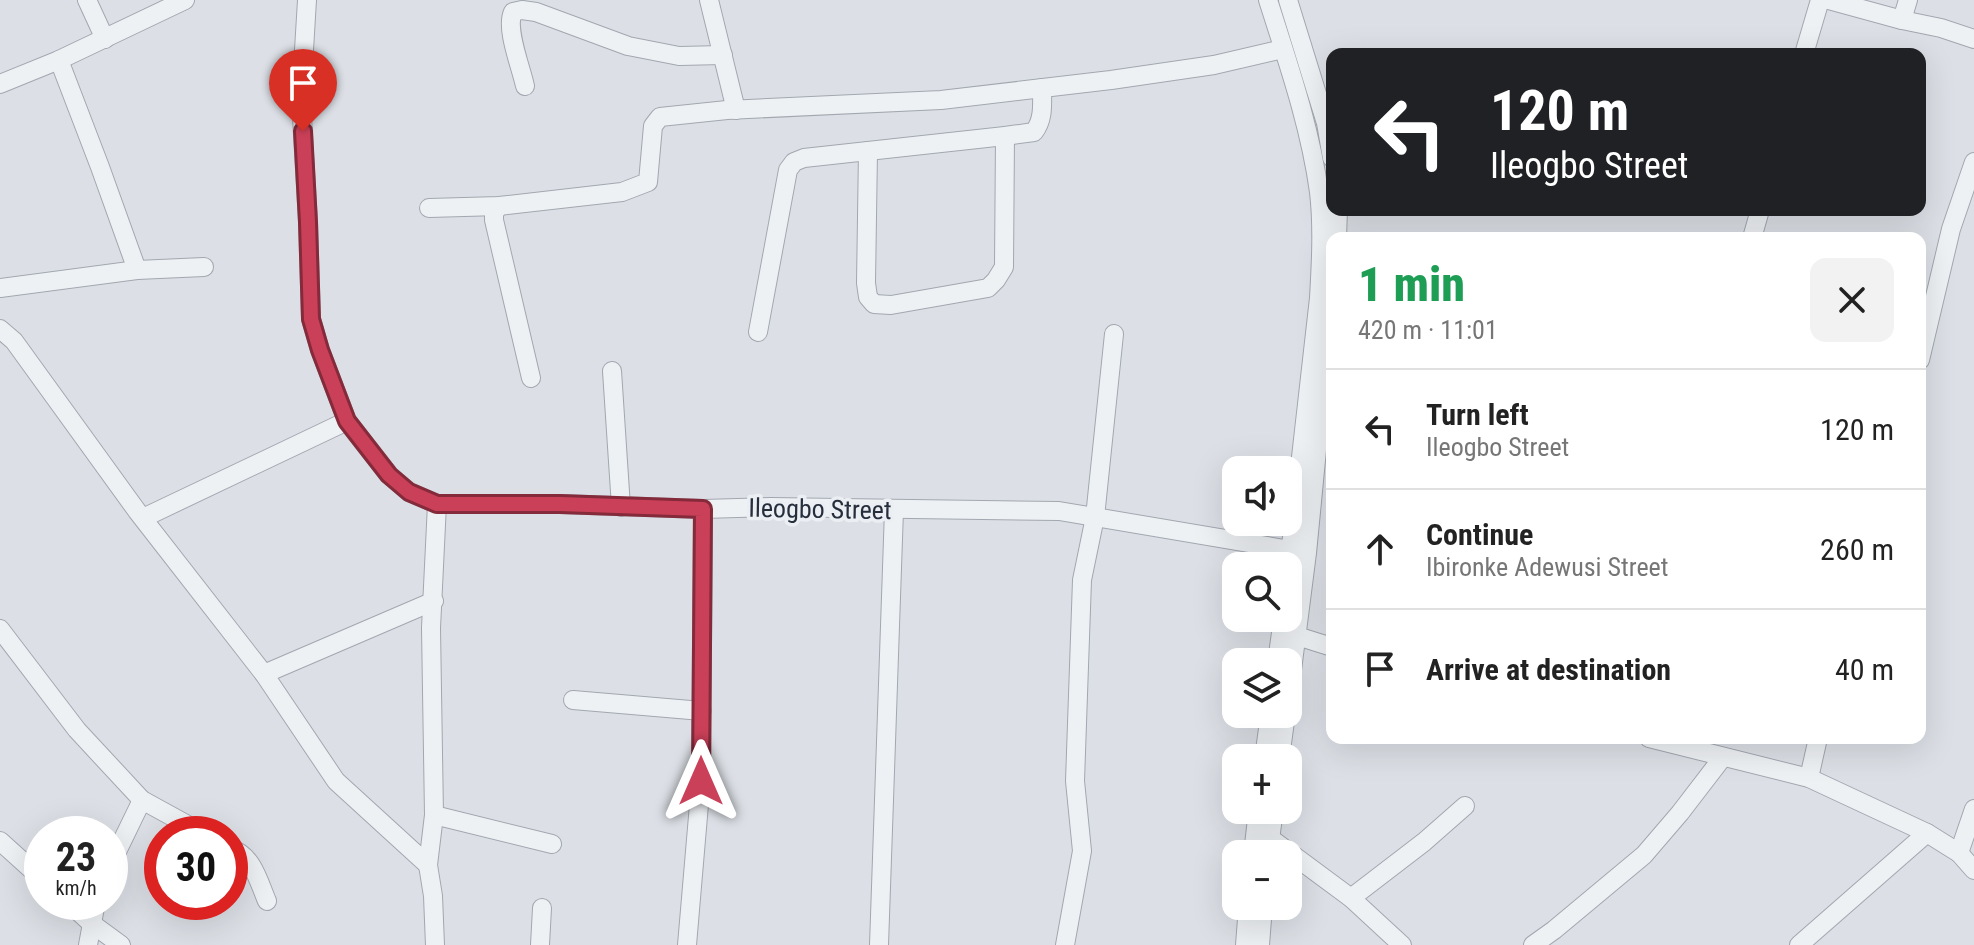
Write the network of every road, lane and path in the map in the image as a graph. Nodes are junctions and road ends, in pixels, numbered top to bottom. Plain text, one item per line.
1 (87, 0) edge
2 (185, 0) edge
3 (307, 0) edge
4 (709, 0) edge
5 (1268, 0) edge
6 (1288, 0) edge
7 (1820, 0) edge
8 (1829, 0) edge
9 (1908, 0) edge
10 (1902, 20) junction
11 (105, 39) junction
12 (1974, 39) edge
13 (1806, 48) edge
14 (1283, 49) junction
15 (723, 55) junction
16 (59, 60) junction
17 (0, 84) edge
18 (525, 86) dead end
19 (1042, 88) junction
20 (736, 110) junction
21 (1326, 115) edge
22 (1005, 136) junction
23 (868, 151) junction
24 (1974, 162) edge
25 (499, 206) junction
26 (429, 208) dead end
27 (204, 267) dead end
28 (137, 270) junction
29 (0, 288) edge
30 (0, 329) edge
31 (758, 332) dead end
32 (1114, 334) dead end
33 (1926, 335) edge
34 (612, 371) dead end
35 (531, 378) dead end
36 (347, 421) junction
37 (1326, 429) edge
38 (1325, 451) edge
39 (437, 504) junction
40 (621, 507) junction
41 (703, 509) junction
42 (894, 510) junction
43 (1095, 517) junction
44 (143, 518) junction
45 (1290, 550) joint
46 (434, 601) junction
47 (0, 629) edge
48 (1297, 636) junction
49 (1326, 645) edge
50 (1295, 648) edge
51 (264, 674) junction
52 (573, 700) dead end
53 (702, 711) junction
54 (1672, 744) edge
55 (1817, 744) edge
56 (1723, 757) junction
57 (1809, 778) junction
58 (142, 800) junction
59 (1465, 806) dead end
60 (1974, 809) edge
61 (434, 815) junction
62 (171, 816) edge
63 (128, 829) edge
64 (1927, 833) junction
65 (0, 841) edge
66 (552, 844) dead end
67 (1959, 853) junction
68 (248, 859) edge
69 (24, 863) edge
70 (428, 865) junction
71 (1302, 867) edge
72 (1974, 870) edge
73 (1351, 898) junction
74 (267, 901) dead end
75 (542, 908) dead end
76 (88, 920) edge
77 (92, 920) edge
78 (1247, 920) edge
79 (1262, 920) edge
80 (91, 923) junction
81 (88, 945) edge
82 (121, 945) edge
83 (435, 945) edge
84 (540, 945) edge
85 (687, 945) edge
86 (879, 945) edge
87 (1065, 945) edge
88 (1245, 945) edge
89 (1260, 945) edge
90 (1402, 945) edge
91 (1533, 945) edge
92 (1799, 945) edge

1 - 11 street
2 - 11 street
3 - 36 street, Ileogbo Street
4 - 15 street
5 - 14 street
6 - 21 street
7 - 13 street
8 - 10 street
9 - 10 street
10 - 12 street
11 - 16 street
14 - 19 street
14 - 45 street
15 - 18 street
15 - 20 street
16 - 17 street
16 - 28 street
19 - 20 street
19 - 22 street
20 - 25 street
22 - 23 street
22 - 23 street
23 - 31 street
24 - 33 street
25 - 26 street
25 - 35 street
27 - 28 street
28 - 29 street
30 - 44 street
32 - 43 street
34 - 40 street
36 - 39 street, Ileogbo Street
36 - 44 street
37 - 38 street
38 - 48 street
39 - 40 street, Ileogbo Street
39 - 46 street
40 - 41 street, Ileogbo Street
41 - 42 street, Ileogbo Street
41 - 53 street
42 - 43 street, Ileogbo Street
42 - 86 street
43 - 45 street, Ileogbo Street
43 - 87 street
44 - 51 street
46 - 51 street
46 - 61 street
47 - 58 street
48 - 49 street
48 - 50 street
51 - 70 street
52 - 53 street
53 - 85 street
54 - 56 street
55 - 57 street
56 - 57 street
56 - 91 street
57 - 64 street
58 - 62 street
58 - 63 street
59 - 73 street
60 - 67 street
61 - 66 street
61 - 70 street
64 - 67 street
64 - 92 street
65 - 69 street
67 - 72 street
68 - 74 street
70 - 83 street
71 - 73 street
73 - 90 street
75 - 84 street
76 - 80 street
77 - 80 street
78 - 88 street
79 - 89 street
80 - 81 street
80 - 82 street

